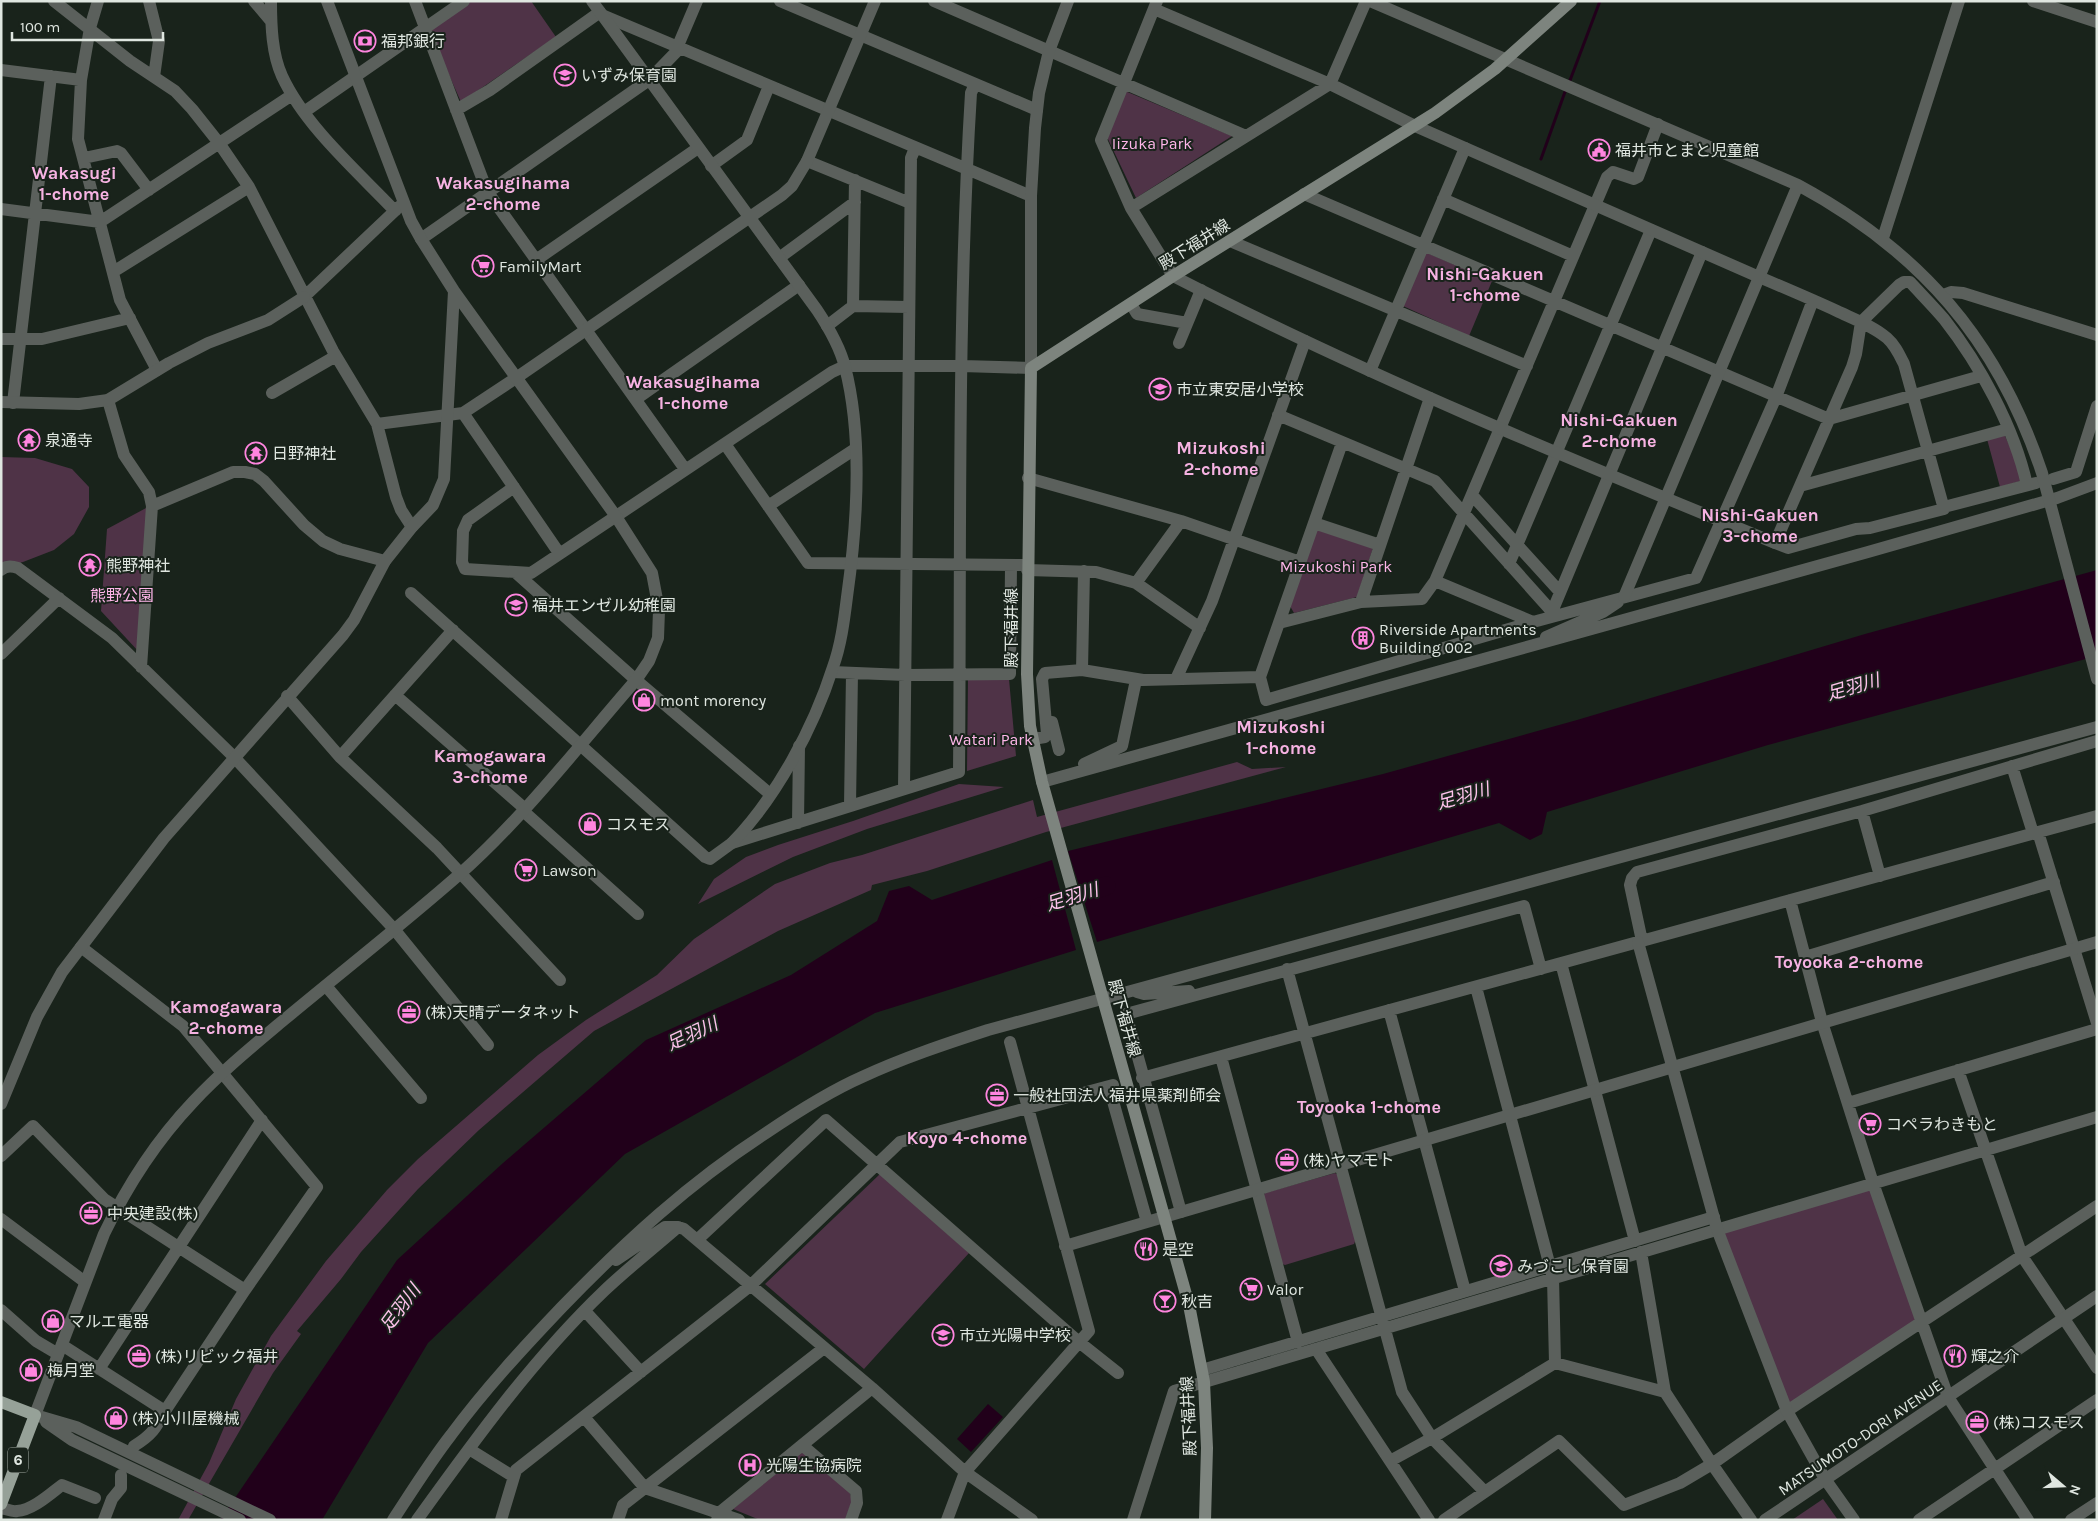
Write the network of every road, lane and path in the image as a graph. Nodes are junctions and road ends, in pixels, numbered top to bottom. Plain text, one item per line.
1 (54, 1) edge
2 (98, 1) edge
3 (149, 1) edge
4 (254, 1) edge
5 (271, 1) edge
6 (327, 1) edge
7 (415, 1) edge
8 (464, 1) edge
9 (697, 1) edge
10 (781, 1) edge
11 (875, 1) edge
12 (934, 1) edge
13 (967, 1) edge
14 (1068, 1) edge
15 (1368, 1) edge
16 (1571, 1) edge
17 (1959, 1) edge
18 (2033, 1) edge
19 (1155, 5) edge
20 (598, 9) edge
21 (962, 13) junction
22 (271, 21) junction
23 (2097, 22) edge
24 (90, 28) junction
25 (425, 28) junction
26 (860, 35) junction
27 (678, 48) junction
28 (1049, 51) junction
29 (1507, 59) junction
30 (1, 70) edge
31 (50, 76) junction
32 (356, 76) junction
33 (154, 77) junction
34 (81, 80) junction
35 (649, 80) junction
36 (975, 84) junction
37 (1330, 84) junction
38 (1123, 85) junction
39 (769, 86) junction
40 (292, 95) junction
41 (456, 110) junction
42 (1037, 110) junction
43 (828, 111) junction
44 (304, 112) junction
45 (1658, 124) junction
46 (1415, 126) junction
47 (1246, 136) junction
48 (219, 143) junction
49 (698, 148) junction
50 (915, 148) junction
51 (1465, 148) junction
52 (84, 158) junction
53 (807, 160) junction
54 (711, 166) junction
55 (967, 170) junction
56 (855, 180) junction
57 (1798, 185) junction
58 (249, 187) junction
59 (149, 190) junction
60 (487, 191) junction
61 (1304, 194) junction
62 (1031, 196) junction
63 (1443, 199) junction
64 (855, 202) junction
65 (910, 203) junction
66 (1596, 205) junction
67 (399, 207) junction
68 (1131, 208) junction
69 (1, 209) edge
70 (33, 213) junction
71 (748, 218) junction
72 (100, 222) junction
73 (1651, 230) junction
74 (1883, 238) junction
75 (421, 239) junction
76 (1230, 241) junction
77 (1423, 246) junction
78 (1702, 252) junction
79 (1573, 256) junction
80 (779, 258) junction
81 (536, 260) junction
82 (113, 272) junction
83 (1173, 276) junction
84 (1759, 277) junction
85 (799, 285) junction
86 (1201, 290) junction
87 (454, 291) junction
88 (1943, 295) junction
89 (304, 297) junction
90 (1813, 300) junction
91 (1554, 302) junction
92 (1131, 304) junction
93 (853, 306) junction
94 (909, 307) junction
95 (1396, 309) junction
96 (130, 318) junction
97 (1861, 322) junction
98 (1187, 323) junction
99 (827, 326) junction
100 (1610, 326) junction
101 (586, 330) junction
102 (2097, 336) edge
103 (1, 339) edge
104 (20, 340) junction
105 (1305, 341) junction
106 (1179, 343) dead end
107 (1662, 349) junction
108 (336, 356) junction
109 (908, 365) junction
110 (845, 366) junction
111 (962, 366) junction
112 (1526, 366) junction
113 (1030, 368) junction
114 (157, 370) junction
115 (1370, 371) junction
116 (1718, 373) junction
117 (1981, 376) junction
118 (516, 378) junction
119 (272, 393) dead end
120 (1913, 396) junction
121 (1776, 397) junction
122 (1430, 398) junction
123 (636, 399) junction
124 (108, 400) junction
125 (7, 402) edge
126 (2097, 406) edge
127 (463, 413) junction
128 (448, 414) junction
129 (1278, 415) junction
130 (1829, 419) junction
131 (377, 424) junction
132 (1500, 428) junction
133 (2008, 429) junction
134 (1342, 442) junction
135 (725, 444) junction
136 (855, 449) junction
137 (1556, 451) junction
138 (1928, 451) junction
139 (685, 469) junction
140 (1406, 469) junction
141 (1610, 474) junction
142 (1028, 478) junction
143 (2053, 479) dead end
144 (2097, 483) edge
145 (1800, 486) junction
146 (514, 487) junction
147 (2097, 489) edge
148 (2076, 492) junction
149 (1472, 495) junction
150 (1666, 498) junction
151 (2049, 503) junction
152 (152, 506) junction
153 (768, 506) junction
154 (1944, 507) junction
155 (1465, 514) junction
156 (615, 515) junction
157 (1181, 521) junction
158 (1722, 521) junction
159 (1314, 523) junction
160 (412, 526) junction
161 (1234, 538) junction
162 (1775, 543) junction
163 (1516, 545) junction
164 (1380, 546) junction
165 (559, 553) junction
166 (386, 561) junction
167 (1300, 562) junction
168 (852, 564) junction
169 (906, 564) junction
170 (1509, 564) junction
171 (961, 565) junction
172 (1011, 565) junction
173 (1027, 568) junction
174 (1, 570) edge
175 (1084, 571) junction
176 (515, 572) junction
177 (1435, 581) junction
178 (1136, 583) junction
179 (1560, 592) junction
180 (411, 593) dead end
181 (1624, 597) junction
182 (59, 598) junction
183 (1361, 602) junction
184 (1553, 614) junction
185 (1533, 622) junction
186 (1279, 623) junction
187 (1200, 628) junction
188 (452, 630) junction
189 (1529, 648) junction
190 (1, 654) edge
191 (141, 667) junction
192 (1082, 670) junction
193 (832, 672) junction
194 (1049, 672) junction
195 (852, 673) junction
196 (960, 674) junction
197 (905, 675) junction
198 (1260, 677) junction
199 (1176, 679) junction
200 (2097, 679) edge
201 (636, 680) junction
202 (1136, 680) junction
203 (395, 695) junction
204 (288, 696) junction
205 (2097, 727) edge
206 (1033, 740) junction
207 (2097, 741) edge
208 (580, 744) junction
209 (799, 746) junction
210 (1059, 750) dead end
211 (234, 757) junction
212 (340, 757) junction
213 (2012, 766) junction
214 (1068, 775) junction
215 (1042, 782) junction
216 (904, 789) junction
217 (770, 794) junction
218 (850, 806) junction
219 (523, 809) junction
220 (1862, 811) junction
221 (2097, 816) edge
222 (798, 823) junction
223 (2036, 833) junction
224 (732, 843) junction
225 (461, 873) junction
226 (1880, 876) junction
227 (2054, 882) junction
228 (1790, 900) junction
229 (638, 914) dead end
230 (394, 929) junction
231 (1640, 941) junction
232 (2097, 942) edge
233 (81, 947) junction
234 (2075, 948) junction
235 (1805, 957) junction
236 (1561, 963) junction
237 (1287, 969) junction
238 (1541, 969) junction
239 (560, 980) dead end
240 (326, 986) junction
241 (1476, 987) junction
242 (1132, 990) junction
243 (1202, 993) junction
244 (1103, 998) junction
245 (1389, 1010) junction
246 (1822, 1022) junction
247 (2097, 1023) edge
248 (2097, 1030) edge
249 (1306, 1033) junction
250 (1010, 1042) dead end
251 (488, 1045) dead end
252 (1221, 1057) junction
253 (1672, 1067) junction
254 (1958, 1070) junction
255 (224, 1073) junction
256 (1142, 1078) junction
257 (4, 1089) edge
258 (1596, 1089) junction
259 (421, 1098) dead end
260 (1848, 1103) junction
261 (1, 1104) edge
262 (1027, 1108) junction
263 (1511, 1114) junction
264 (2097, 1116) edge
265 (262, 1120) junction
266 (1423, 1140) junction
267 (1985, 1150) junction
268 (1, 1156) edge
269 (878, 1164) junction
270 (1341, 1164) junction
271 (1873, 1183) junction
272 (1256, 1190) junction
273 (2097, 1206) edge
274 (117, 1208) junction
275 (1181, 1212) junction
276 (1164, 1217) junction
277 (1, 1219) edge
278 (1147, 1222) junction
279 (1716, 1223) junction
280 (678, 1227) junction
281 (697, 1240) junction
282 (1065, 1246) junction
283 (1638, 1247) junction
284 (179, 1248) junction
285 (2022, 1256) junction
286 (604, 1263) junction
287 (1551, 1272) junction
288 (85, 1282) junction
289 (750, 1286) junction
290 (245, 1290) junction
291 (1465, 1291) junction
292 (2097, 1296) edge
293 (1, 1310) edge
294 (585, 1312) junction
295 (2063, 1319) junction
296 (1384, 1322) junction
297 (1920, 1323) junction
298 (1079, 1342) junction
299 (1298, 1342) junction
300 (824, 1348) junction
301 (1316, 1349) junction
302 (60, 1350) junction
303 (1555, 1363) junction
304 (2097, 1368) edge
305 (100, 1369) junction
306 (641, 1372) junction
307 (1118, 1373) dead end
308 (1203, 1376) junction
309 (872, 1388) junction
310 (1665, 1392) junction
311 (1948, 1397) junction
312 (2097, 1400) edge
313 (1, 1402) edge
314 (165, 1411) junction
315 (1787, 1411) junction
316 (35, 1415) junction
317 (584, 1417) junction
318 (1432, 1438) junction
319 (802, 1444) junction
320 (134, 1446) dead end
321 (469, 1449) junction
322 (1390, 1461) junction
323 (1712, 1464) junction
324 (1994, 1469) junction
325 (965, 1472) junction
326 (121, 1475) dead end
327 (514, 1477) junction
328 (1825, 1479) junction
329 (645, 1488) junction
330 (1486, 1492) junction
331 (95, 1498) dead end
332 (2097, 1503) edge
333 (1, 1506) edge
334 (718, 1516) edge
335 (104, 1520) edge
336 (240, 1520) edge
337 (270, 1520) edge
338 (393, 1520) edge
339 (416, 1520) edge
340 (502, 1520) edge
341 (618, 1520) edge
342 (739, 1520) edge
343 (851, 1520) edge
344 (947, 1520) edge
345 (1032, 1520) edge
346 (1133, 1520) edge
347 (1205, 1520) edge
348 (1429, 1520) edge
349 (1444, 1520) edge
350 (1751, 1520) edge
351 (1765, 1520) edge
352 (1854, 1520) edge
353 (1918, 1520) edge
354 (2028, 1520) edge
355 (2071, 1520) edge

1 - 24 street
2 - 24 street
3 - 33 street
4 - 22 street
5 - 22 street
6 - 32 street
7 - 25 street
8 - 25 street
9 - 27 street
10 - 26 street
11 - 26 street
12 - 21 street
13 - 21 street
14 - 28 street
15 - 29 street
15 - 37 street
16 - 29 main road, 殿下福井線
17 - 74 street
18 - 23 street
19 - 37 street
19 - 38 street
20 - 27 street
20 - 35 street
20 - 41 street
21 - 28 street
22 - 40 street
24 - 33 street
24 - 34 street
25 - 32 street
25 - 41 street
26 - 36 street
26 - 43 street
27 - 35 street
27 - 39 street
28 - 38 street
28 - 42 street
29 - 45 street
29 - 46 main road, 殿下福井線
30 - 31 street
31 - 34 street
31 - 70 street
32 - 44 street
32 - 67 street
33 - 48 street
34 - 52 street
35 - 49 street
35 - 60 street
36 - 42 street
36 - 55 street
37 - 46 street
37 - 47 street
38 - 47 street
38 - 68 street
39 - 43 street
39 - 54 street
40 - 44 street
40 - 48 street
41 - 60 street
42 - 62 street
43 - 50 street
43 - 53 street
44 - 67 street
45 - 57 street
45 - 66 street
46 - 51 street
46 - 61 main road, 殿下福井線
47 - 68 street
48 - 58 street
48 - 59 street
49 - 54 street
49 - 81 street
50 - 55 street
50 - 65 street
51 - 63 street
51 - 66 street
52 - 59 street
52 - 72 street
53 - 56 street
53 - 71 street
54 - 71 street
55 - 62 street
55 - 111 street
56 - 64 street
56 - 65 street
57 - 74 street
57 - 84 street
58 - 82 street
58 - 89 street
59 - 72 street
60 - 75 street
60 - 81 street
61 - 76 main road, 殿下福井線
61 - 77 street
62 - 113 street
63 - 77 street
63 - 79 street
64 - 80 street
64 - 93 street
65 - 94 street
66 - 73 street
66 - 79 street
67 - 75 street
67 - 89 street
68 - 83 street
69 - 70 street
70 - 72 street
70 - 104 street
71 - 80 street
71 - 101 street
72 - 82 street
73 - 78 street
73 - 100 street
74 - 88 street
75 - 87 street
76 - 83 main road, 殿下福井線
76 - 95 street
77 - 91 street
77 - 95 street
78 - 84 street
78 - 107 street
79 - 91 street
80 - 85 street
81 - 101 street
82 - 96 street
83 - 86 street
83 - 92 main road, 殿下福井線
84 - 90 street
84 - 116 street
85 - 99 street
85 - 123 street
86 - 98 street
86 - 105 street
87 - 118 street
87 - 128 street
88 - 102 street
88 - 151 street
89 - 108 street
89 - 114 street
90 - 97 street
90 - 121 street
91 - 100 street
91 - 112 street
92 - 98 street
92 - 113 main road, 殿下福井線
93 - 94 street
93 - 99 street
94 - 109 street
95 - 112 street
95 - 115 street
96 - 104 street
96 - 114 street
97 - 117 street
97 - 120 street
97 - 130 street
98 - 106 street
99 - 110 street
100 - 107 street
100 - 137 street
101 - 118 street
101 - 123 street
103 - 104 street
104 - 125 street
105 - 115 street
105 - 129 street
107 - 116 street
107 - 141 street
108 - 119 street
108 - 131 street
109 - 110 street
109 - 111 street
109 - 169 street
110 - 135 street
110 - 136 street
111 - 113 street
111 - 171 street
112 - 132 street
113 - 142 main road, 殿下福井線
114 - 124 street
115 - 122 street
116 - 121 street
116 - 150 street
117 - 120 street
117 - 133 street
118 - 127 street
118 - 156 street
120 - 130 street
120 - 138 street
121 - 130 street
121 - 158 street
122 - 132 street
122 - 140 street
123 - 139 street
124 - 125 street
124 - 152 street
126 - 143 street
127 - 128 street
127 - 146 street
128 - 131 street
128 - 160 street
129 - 134 street
129 - 161 street
130 - 145 street
131 - 160 street
132 - 137 street
132 - 149 street
133 - 138 street
133 - 154 street
134 - 140 street
134 - 159 street
135 - 139 street
135 - 153 street
136 - 153 street
136 - 168 street
137 - 141 street
137 - 163 street
138 - 145 street
138 - 154 street
139 - 156 street
140 - 155 street
140 - 164 street
141 - 150 street
141 - 179 street
142 - 157 street
142 - 173 main road, 殿下福井線
144 - 148 street
145 - 162 street
146 - 165 street
146 - 176 street
147 - 148 street
148 - 151 street
149 - 155 street
149 - 163 street
150 - 158 street
150 - 181 street
151 - 189 street
151 - 200 street
152 - 166 street
152 - 191 street
153 - 168 street
154 - 162 street
155 - 170 street
155 - 177 street
156 - 165 street
156 - 201 street
157 - 161 street
157 - 178 street
158 - 162 street
158 - 181 street
159 - 164 street
159 - 167 street
160 - 166 street
161 - 167 street
161 - 187 street
163 - 170 street
163 - 179 street
164 - 183 street
165 - 176 street
166 - 204 street
167 - 186 street
168 - 169 street
168 - 193 street
169 - 171 street
169 - 197 street
170 - 184 street
171 - 172 street
171 - 196 street
172 - 173 street
172 - 196 street
173 - 175 street
173 - 206 main road, 殿下福井線
174 - 182 street
175 - 178 street
175 - 192 street
176 - 201 street
177 - 183 street
177 - 185 street
178 - 187 street
179 - 184 street
180 - 188 street
181 - 184 street
181 - 189 street
182 - 190 street
182 - 191 street
183 - 186 street
184 - 185 street
185 - 198 street
186 - 198 street
187 - 199 street
188 - 203 street
188 - 208 street
189 - 214 street
191 - 211 street
192 - 194 street
192 - 202 street
193 - 195 street
193 - 209 street
194 - 206 street
194 - 210 street
195 - 197 street
195 - 218 street
196 - 197 street
196 - 216 street
197 - 216 street
198 - 199 street
199 - 202 street
201 - 208 street
201 - 217 street
202 - 214 street
203 - 212 street
203 - 219 street
204 - 211 street
204 - 212 street
205 - 242 street
206 - 215 main road, 殿下福井線
207 - 213 street
208 - 219 street
208 - 224 street
209 - 217 street
209 - 222 street
211 - 230 street
211 - 233 street
212 - 225 street
213 - 220 street
213 - 223 street
214 - 215 street
215 - 244 main road, 殿下福井線
216 - 218 street
217 - 224 street
218 - 222 street
219 - 225 street
219 - 229 street
220 - 226 street
220 - 231 street
221 - 223 street
222 - 224 street
223 - 226 street
223 - 227 street
225 - 230 street
225 - 239 street
226 - 228 street
227 - 234 street
227 - 235 street
228 - 231 street
228 - 235 street
230 - 240 street
230 - 251 street
231 - 236 street
231 - 253 street
232 - 234 street
233 - 255 street
233 - 257 street
234 - 246 street
234 - 247 street
235 - 246 street
236 - 238 street
236 - 258 street
237 - 238 street
237 - 243 street
237 - 249 street
238 - 241 street
240 - 255 street
240 - 259 street
241 - 245 street
241 - 263 street
242 - 243 street
242 - 244 street
243 - 256 street
244 - 276 main road, 殿下福井線
244 - 286 street
245 - 249 street
245 - 266 street
246 - 253 street
246 - 260 street
248 - 254 street
249 - 252 street
249 - 270 street
250 - 262 street
252 - 256 street
252 - 272 street
253 - 258 street
253 - 279 street
254 - 260 street
254 - 267 street
255 - 265 street
255 - 274 street
256 - 275 street
257 - 261 street
258 - 263 street
258 - 283 street
260 - 271 street
262 - 269 street
262 - 278 street
262 - 282 street
263 - 266 street
263 - 287 street
264 - 267 street
265 - 284 street
265 - 290 street
266 - 270 street
266 - 291 street
267 - 271 street
267 - 285 street
268 - 274 street
269 - 281 street
269 - 289 street
269 - 298 street
270 - 272 street
270 - 296 street
271 - 279 street
271 - 297 street
272 - 275 street
272 - 299 street
273 - 285 street
274 - 284 street
274 - 288 street
275 - 276 street
276 - 278 street
276 - 308 main road, 殿下福井線
277 - 288 street
278 - 282 street
279 - 283 street
279 - 315 street
280 - 281 street
280 - 286 street
280 - 294 street
281 - 289 street
282 - 298 street
283 - 287 street
283 - 310 street
284 - 290 street
284 - 305 street
285 - 295 street
285 - 297 street
286 - 338 street
287 - 291 street
287 - 296 street
287 - 303 street
288 - 302 street
289 - 300 street
289 - 306 street
290 - 314 street
291 - 296 street
292 - 295 street, MATSUMOTO-DORI AVENUE
293 - 302 street
294 - 306 street
294 - 321 street
295 - 304 street
295 - 311 street, MATSUMOTO-DORI AVENUE
296 - 299 street
296 - 301 street
296 - 318 street
297 - 311 street
297 - 315 street
298 - 307 street
298 - 325 street
299 - 308 street
300 - 309 street
300 - 329 street
301 - 308 street
301 - 322 street
302 - 305 street
302 - 316 street
303 - 310 street
303 - 318 street
305 - 314 street
306 - 317 street
308 - 346 street
308 - 347 main road, 殿下福井線
309 - 319 street
309 - 325 street
310 - 323 street
311 - 324 street
311 - 328 street, MATSUMOTO-DORI AVENUE
312 - 324 street
313 - 316 main road
314 - 320 street
315 - 323 street
315 - 328 street
316 - 333 main road, 6
316 - 336 street
316 - 337 street
317 - 327 street
317 - 329 street
318 - 322 street
318 - 330 street
319 - 334 street
319 - 343 street
321 - 327 street
321 - 339 street
322 - 348 street
323 - 330 street
323 - 350 street
324 - 353 street
324 - 354 street
325 - 344 street
325 - 345 street
326 - 335 street
327 - 340 street
328 - 351 street, MATSUMOTO-DORI AVENUE
328 - 352 street
329 - 334 street
329 - 341 street
330 - 349 street
331 - 333 street
332 - 355 street
334 - 342 street

